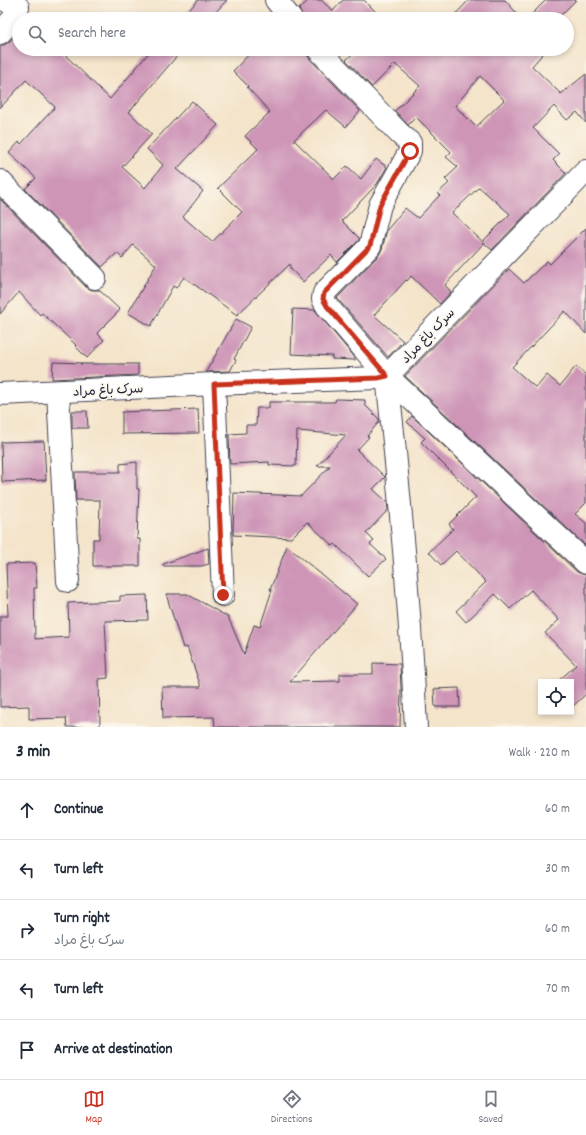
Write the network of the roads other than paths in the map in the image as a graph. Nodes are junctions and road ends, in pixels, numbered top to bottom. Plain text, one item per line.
1 (5, 0) edge
2 (276, 0) edge
3 (16, 12) edge
4 (286, 12) edge
5 (12, 20) edge
6 (0, 33) edge
7 (325, 56) edge
8 (586, 172) edge
9 (0, 181) edge
10 (95, 278) dead end
11 (387, 376) junction
12 (214, 384) junction
13 (58, 392) junction
14 (0, 394) edge
15 (586, 563) edge
16 (68, 581) dead end
17 (223, 595) dead end
18 (416, 727) edge

1 - 3 street
2 - 4 street
5 - 6 street
7 - 11 street
8 - 11 street, سرک باغ مراد
9 - 10 street
11 - 12 street, سرک باغ مراد
11 - 15 street
11 - 18 street
12 - 13 street, سرک باغ مراد
12 - 17 street
13 - 14 street, سرک باغ مراد
13 - 16 street

